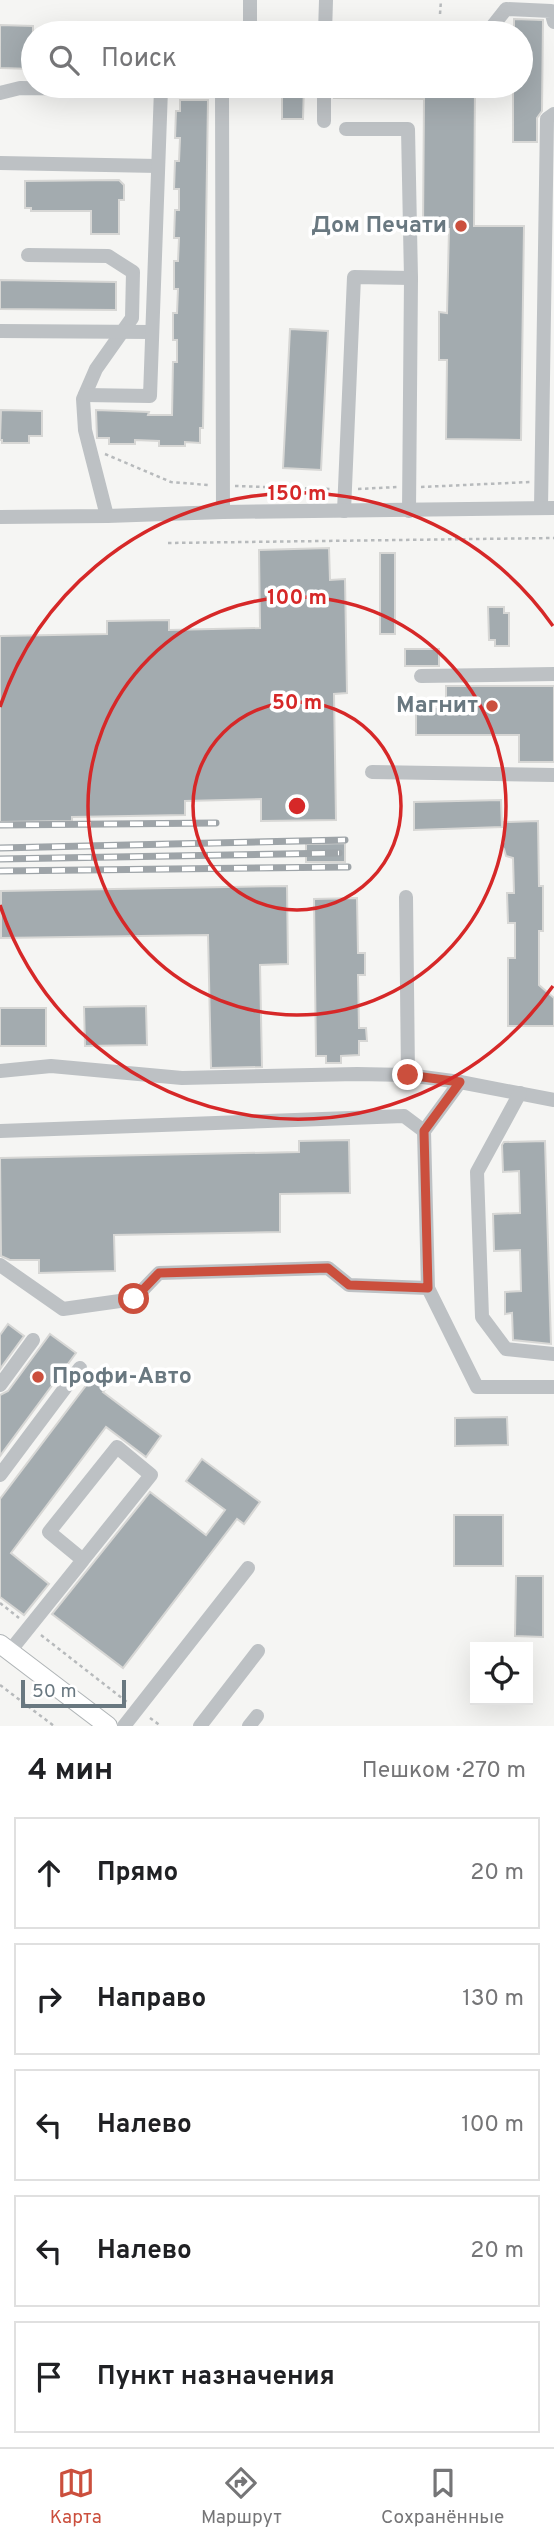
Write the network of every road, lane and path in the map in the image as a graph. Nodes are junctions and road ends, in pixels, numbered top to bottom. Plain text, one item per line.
1 (250, 0) edge
2 (326, 0) edge
3 (250, 21) edge
4 (325, 21) edge
5 (497, 21) edge
6 (554, 22) edge
7 (21, 88) edge
8 (0, 93) edge
9 (161, 98) edge
10 (222, 98) edge
11 (324, 98) edge
12 (554, 114) edge
13 (324, 121) dead end
14 (346, 129) dead end
15 (0, 163) edge
16 (158, 166) junction
17 (28, 255) dead end
18 (411, 278) junction
19 (0, 331) edge
20 (124, 332) junction
21 (152, 332) junction
22 (85, 395) junction
23 (89, 447) junction
24 (542, 482) junction
25 (223, 486) junction
26 (409, 487) junction
27 (345, 489) junction
28 (548, 508) edge
29 (344, 511) junction
30 (409, 511) junction
31 (223, 512) junction
32 (107, 516) junction
33 (0, 517) edge
34 (554, 538) edge
35 (168, 543) dead end
36 (554, 674) edge
37 (421, 676) dead end
38 (372, 772) dead end
39 (554, 775) edge
40 (406, 897) dead end
41 (0, 1071) edge
42 (408, 1075) junction
43 (460, 1082) junction
44 (520, 1093) junction
45 (554, 1100) edge
46 (0, 1131) edge
47 (424, 1131) junction
48 (0, 1265) edge
49 (428, 1288) junction
50 (33, 1340) dead end
51 (554, 1354) edge
52 (80, 1368) dead end
53 (0, 1385) edge
54 (554, 1387) edge
55 (0, 1475) edge
56 (83, 1560) junction
57 (248, 1568) dead end
58 (0, 1603) edge
59 (30, 1626) junction
60 (5, 1648) edge
61 (258, 1650) dead end
62 (0, 1685) edge
63 (138, 1709) junction
64 (54, 1726) edge
65 (108, 1726) edge
66 (124, 1726) edge
67 (161, 1726) edge
68 (200, 1726) edge

1 - 3 street
2 - 4 street
5 - 6 street
7 - 8 street
9 - 16 street
10 - 25 street
11 - 13 street
12 - 24 street
14 - 18 street
15 - 16 street
16 - 21 street
17 - 20 street
18 - 26 street
18 - 27 street
19 - 20 street
20 - 21 street
20 - 22 street
21 - 22 street
22 - 23 street
23 - 25 path
23 - 32 street
24 - 26 path
24 - 28 street
25 - 27 path
25 - 31 street
26 - 27 path
26 - 30 street
27 - 29 street
28 - 30 street
29 - 30 street
29 - 31 street
31 - 32 street
32 - 33 street
34 - 35 path
36 - 37 street
38 - 39 street
40 - 42 street
41 - 42 street
42 - 43 street
43 - 44 street
43 - 47 street
44 - 45 street
44 - 51 street
46 - 47 street
47 - 49 street
48 - 49 street
49 - 54 street
50 - 53 street
52 - 55 street
56 - 56 street
56 - 59 street
57 - 63 street
58 - 59 path
59 - 60 street
59 - 63 path
60 - 65 main road
61 - 68 street
62 - 64 path
63 - 66 street
63 - 67 path

